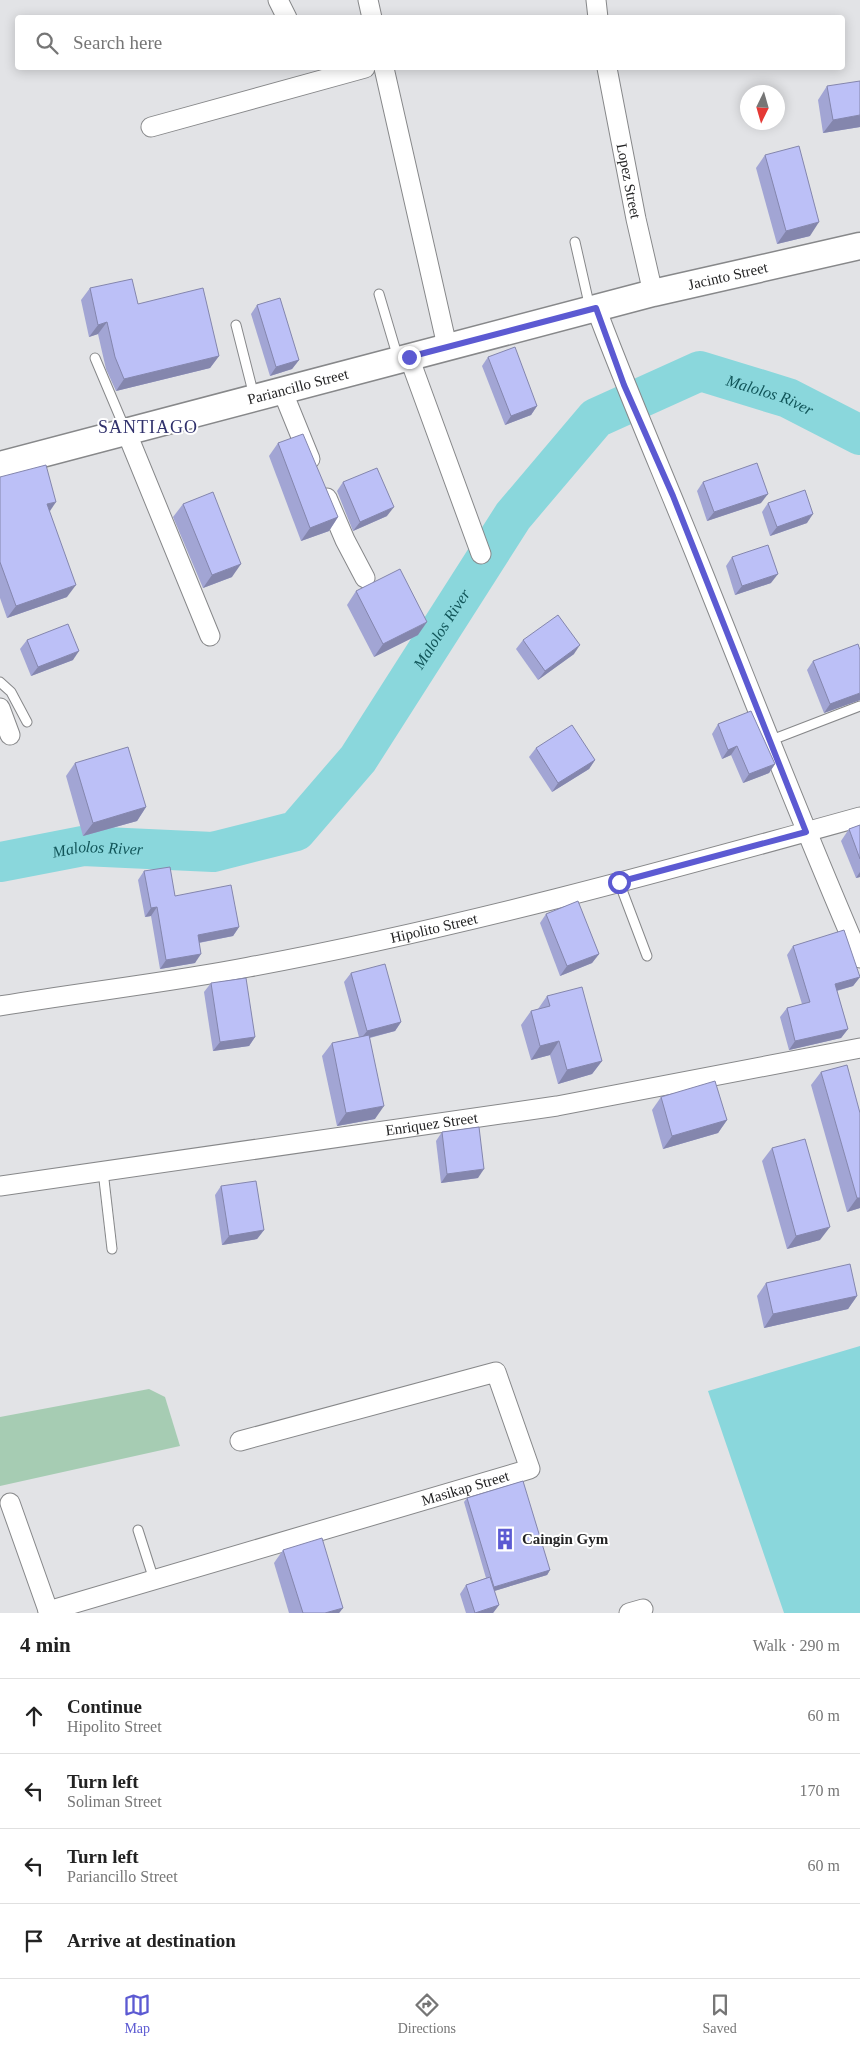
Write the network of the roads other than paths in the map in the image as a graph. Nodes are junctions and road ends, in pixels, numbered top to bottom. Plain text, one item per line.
1 (278, 0) edge
2 (368, 0) edge
3 (596, 0) edge
4 (286, 15) edge
5 (371, 15) edge
6 (598, 15) edge
7 (350, 70) edge
8 (384, 70) edge
9 (607, 70) edge
10 (312, 75) edge
11 (151, 127) dead end
12 (575, 242) dead end
13 (860, 246) edge
14 (653, 293) junction
15 (379, 294) dead end
16 (593, 309) junction
17 (236, 324) dead end
18 (447, 346) junction
19 (95, 358) dead end
20 (404, 358) junction
21 (282, 390) junction
22 (255, 398) junction
23 (126, 431) junction
24 (0, 466) edge
25 (481, 554) dead end
26 (365, 578) dead end
27 (210, 636) dead end
28 (0, 682) edge
29 (860, 706) edge
30 (0, 708) edge
31 (27, 722) dead end
32 (10, 735) dead end
33 (769, 741) junction
34 (860, 817) edge
35 (806, 832) junction
36 (619, 882) junction
37 (647, 956) dead end
38 (860, 958) edge
39 (0, 1006) edge
40 (860, 1048) edge
41 (103, 1171) junction
42 (0, 1186) edge
43 (112, 1248) dead end
44 (240, 1441) dead end
45 (10, 1503) dead end
46 (138, 1530) dead end
47 (154, 1580) junction
48 (48, 1612) edge

1 - 4 street
2 - 5 street
3 - 6 street
7 - 10 street
8 - 18 street
9 - 14 street, Lopez Street
10 - 11 street
12 - 16 lane
13 - 14 main road, Jacinto Street
14 - 16 main road, Jacinto Street
15 - 20 lane
16 - 18 main road, Pariancillo Street
16 - 33 street
17 - 22 lane
18 - 20 main road, Pariancillo Street
19 - 23 lane
20 - 21 main road, Pariancillo Street
20 - 25 street
21 - 22 main road, Pariancillo Street
21 - 26 street
22 - 23 main road, Pariancillo Street
23 - 24 main road, Pariancillo Street
23 - 27 street
28 - 31 lane
29 - 33 lane
30 - 32 street
33 - 35 street
34 - 35 street, Hipolito Street
35 - 36 street, Hipolito Street
35 - 38 street
36 - 37 lane
36 - 39 street, Hipolito Street
40 - 41 street, Enriquez Street
41 - 42 street, Enriquez Street
41 - 43 lane
44 - 47 street, Masikap Street
45 - 48 street
46 - 47 lane
47 - 48 street, Masikap Street

